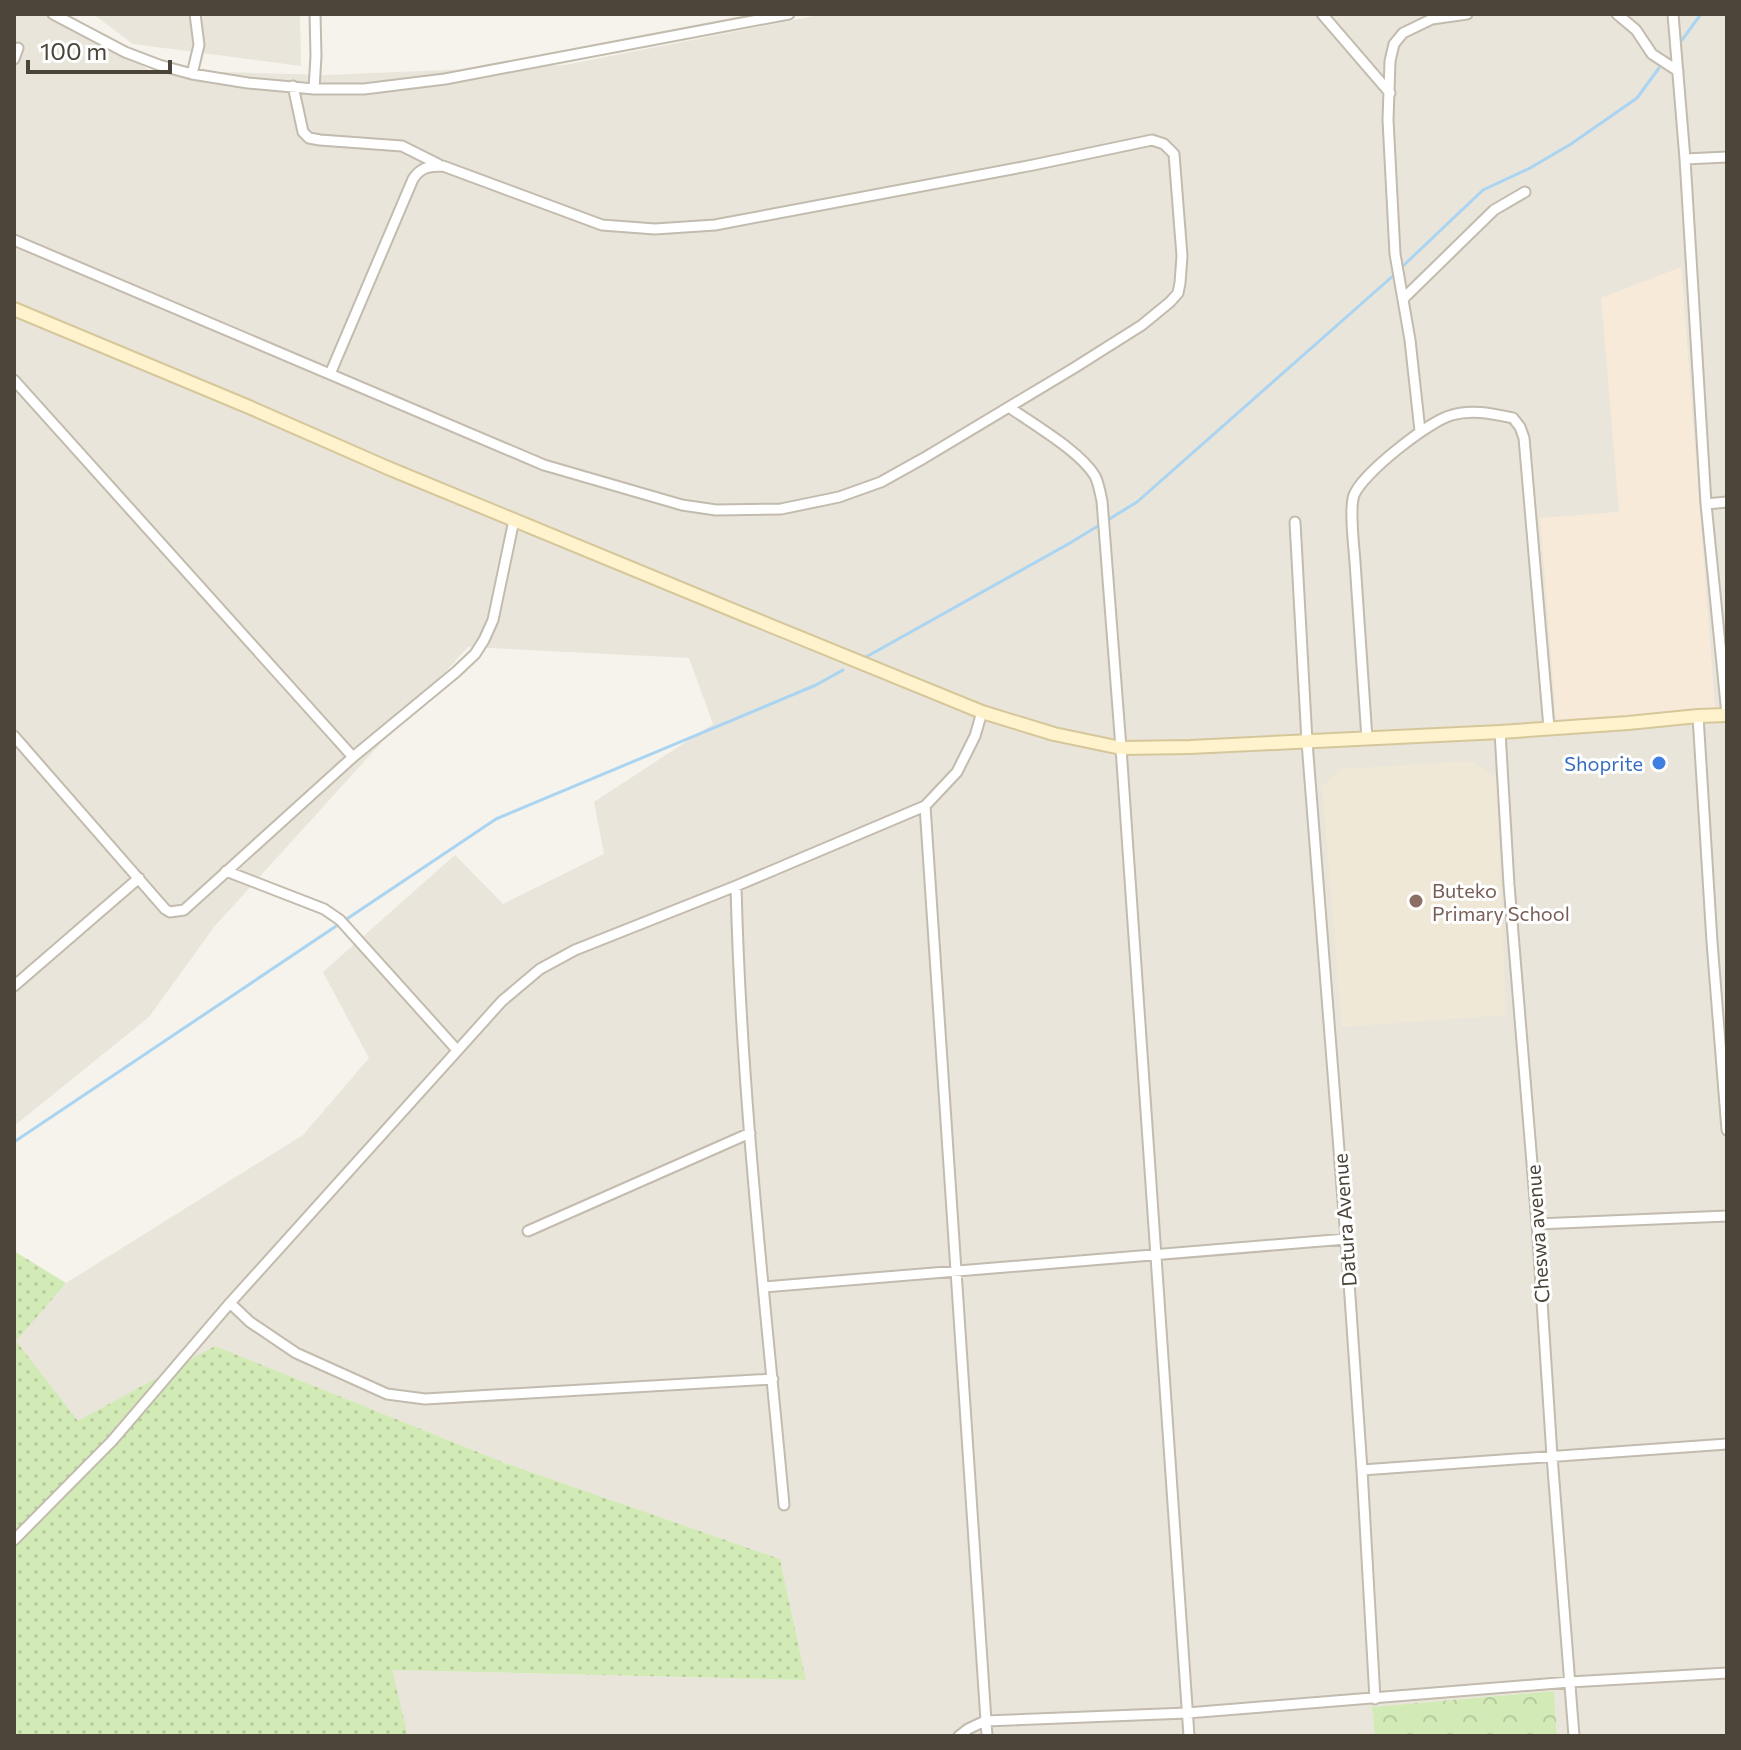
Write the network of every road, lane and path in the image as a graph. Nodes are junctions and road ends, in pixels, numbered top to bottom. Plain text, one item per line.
1 (53, 14) edge
2 (195, 14) edge
3 (315, 14) edge
4 (789, 14) edge
5 (1322, 14) edge
6 (1467, 14) edge
7 (1617, 14) edge
8 (1673, 14) edge
9 (18, 48) dead end
10 (14, 59) edge
11 (1678, 71) junction
12 (192, 74) junction
13 (293, 86) junction
14 (314, 89) junction
15 (1390, 93) junction
16 (1727, 157) edge
17 (1685, 159) junction
18 (443, 166) junction
19 (1525, 192) dead end
20 (14, 240) edge
21 (1403, 299) junction
22 (14, 309) edge
23 (330, 374) junction
24 (14, 380) edge
25 (1009, 407) junction
26 (1420, 431) junction
27 (1727, 502) edge
28 (1706, 504) junction
29 (514, 520) junction
30 (1295, 522) dead end
31 (982, 712) junction
32 (1727, 715) edge
33 (1698, 716) junction
34 (1549, 728) junction
35 (1500, 732) junction
36 (14, 736) edge
37 (1367, 739) junction
38 (1307, 742) junction
39 (1121, 748) junction
40 (353, 757) junction
41 (925, 806) junction
42 (226, 871) junction
43 (139, 878) junction
44 (736, 886) junction
45 (14, 986) edge
46 (457, 1050) junction
47 (1727, 1130) edge
48 (750, 1133) junction
49 (1727, 1216) edge
50 (1537, 1224) junction
51 (528, 1231) dead end
52 (1346, 1239) junction
53 (1157, 1255) junction
54 (957, 1271) junction
55 (764, 1287) junction
56 (230, 1303) junction
57 (773, 1379) junction
58 (1727, 1444) edge
59 (1552, 1456) junction
60 (1362, 1470) junction
61 (784, 1505) dead end
62 (14, 1540) edge
63 (1727, 1673) edge
64 (1570, 1682) junction
65 (1375, 1699) junction
66 (1187, 1713) junction
67 (985, 1721) junction
68 (959, 1736) edge
69 (987, 1736) edge
70 (1189, 1736) edge
71 (1574, 1736) edge

1 - 12 street
2 - 12 street
3 - 14 street
4 - 14 street
5 - 15 street
6 - 15 street
7 - 11 street
8 - 11 street
9 - 10 street
11 - 17 street
12 - 13 street
13 - 14 street
13 - 18 street
15 - 21 street
16 - 17 street
17 - 28 street
18 - 23 street
18 - 25 street
19 - 21 street
20 - 23 street
21 - 26 street
22 - 29 main road
23 - 25 street
24 - 40 street
25 - 39 street
26 - 34 street
26 - 37 street
27 - 28 street
28 - 32 street
29 - 31 main road
29 - 40 street
30 - 38 street, Datura Avenue
31 - 39 main road
31 - 41 street
32 - 33 main road
33 - 34 main road
33 - 47 street
34 - 35 main road
35 - 37 main road
35 - 50 street, Cheswa avenue
36 - 43 street
37 - 38 main road
38 - 39 main road
38 - 52 street, Datura Avenue
39 - 53 street
40 - 42 street
41 - 44 street
41 - 54 street
42 - 43 street
42 - 46 street
43 - 45 street
44 - 46 street
44 - 48 street
46 - 56 street
48 - 51 street
48 - 55 street
49 - 50 street
50 - 59 street, Cheswa avenue
52 - 53 street
52 - 60 street, Datura Avenue
53 - 54 street
53 - 66 street
54 - 55 street
54 - 67 street
55 - 57 street
56 - 57 street
56 - 62 street
57 - 61 street
58 - 59 street
59 - 60 street
59 - 64 street, Cheswa avenue
60 - 65 street, Datura Avenue
63 - 64 street
64 - 65 street
64 - 71 street, Cheswa avenue
65 - 66 street
66 - 67 street
66 - 70 street
67 - 68 street
67 - 69 street

